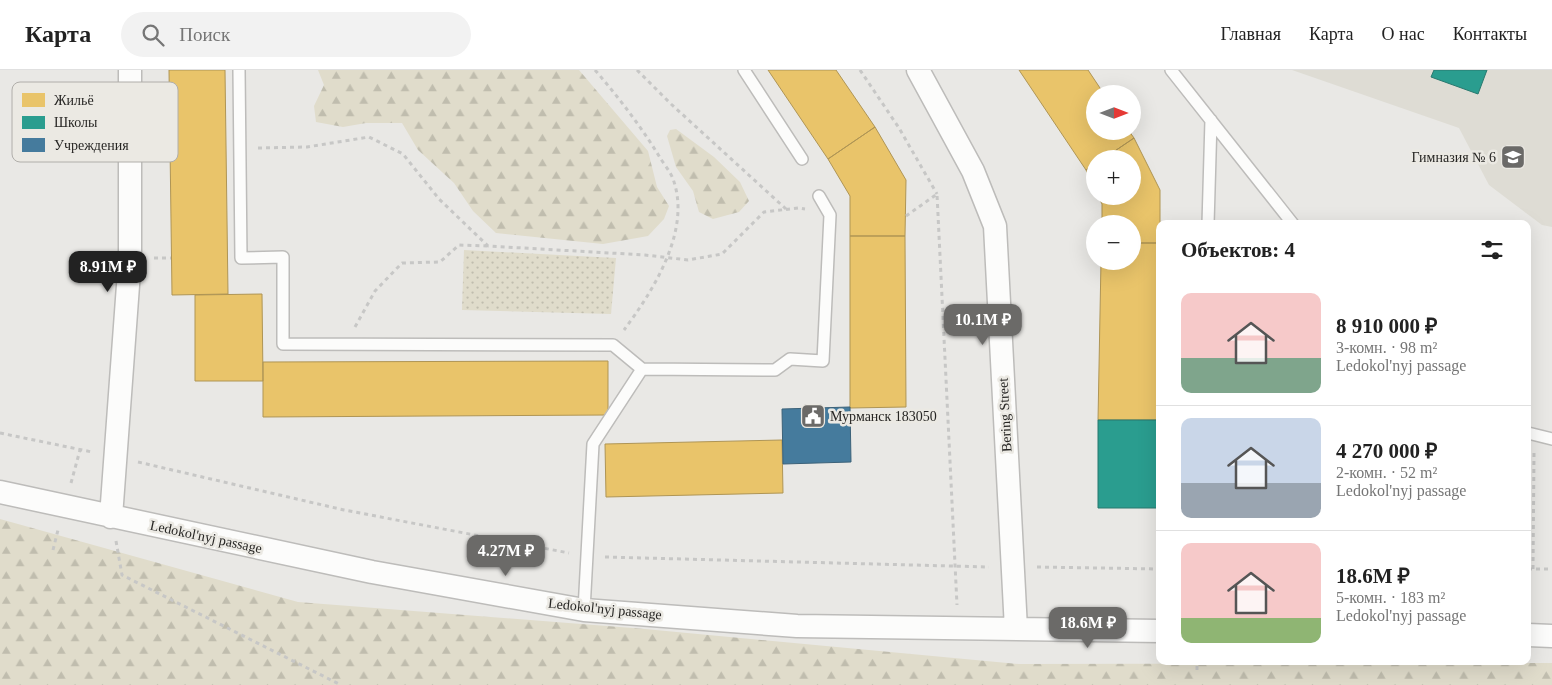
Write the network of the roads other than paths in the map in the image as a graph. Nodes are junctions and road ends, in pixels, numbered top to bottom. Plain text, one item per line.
1 (239, 70) edge
2 (744, 70) edge
3 (918, 70) edge
4 (1171, 70) edge
5 (1210, 120) junction
6 (802, 159) dead end
7 (130, 162) edge
8 (819, 196) dead end
9 (1208, 220) edge
10 (1290, 220) edge
11 (642, 369) junction
12 (1531, 434) edge
13 (1552, 439) edge
14 (0, 492) edge
15 (111, 518) junction
16 (584, 610) junction
17 (1016, 629) junction
18 (1156, 631) edge
19 (1531, 635) edge
20 (1552, 636) edge

1 - 11 lane
2 - 6 lane
3 - 17 street, Bering Street
4 - 5 lane
5 - 9 lane
5 - 10 lane
7 - 15 street
8 - 11 lane
11 - 16 lane
12 - 13 lane
14 - 15 street, Ledokol'nyj passage
15 - 16 street, Ledokol'nyj passage
16 - 17 street, Ledokol'nyj passage
17 - 18 street, Ledokol'nyj passage
19 - 20 street

